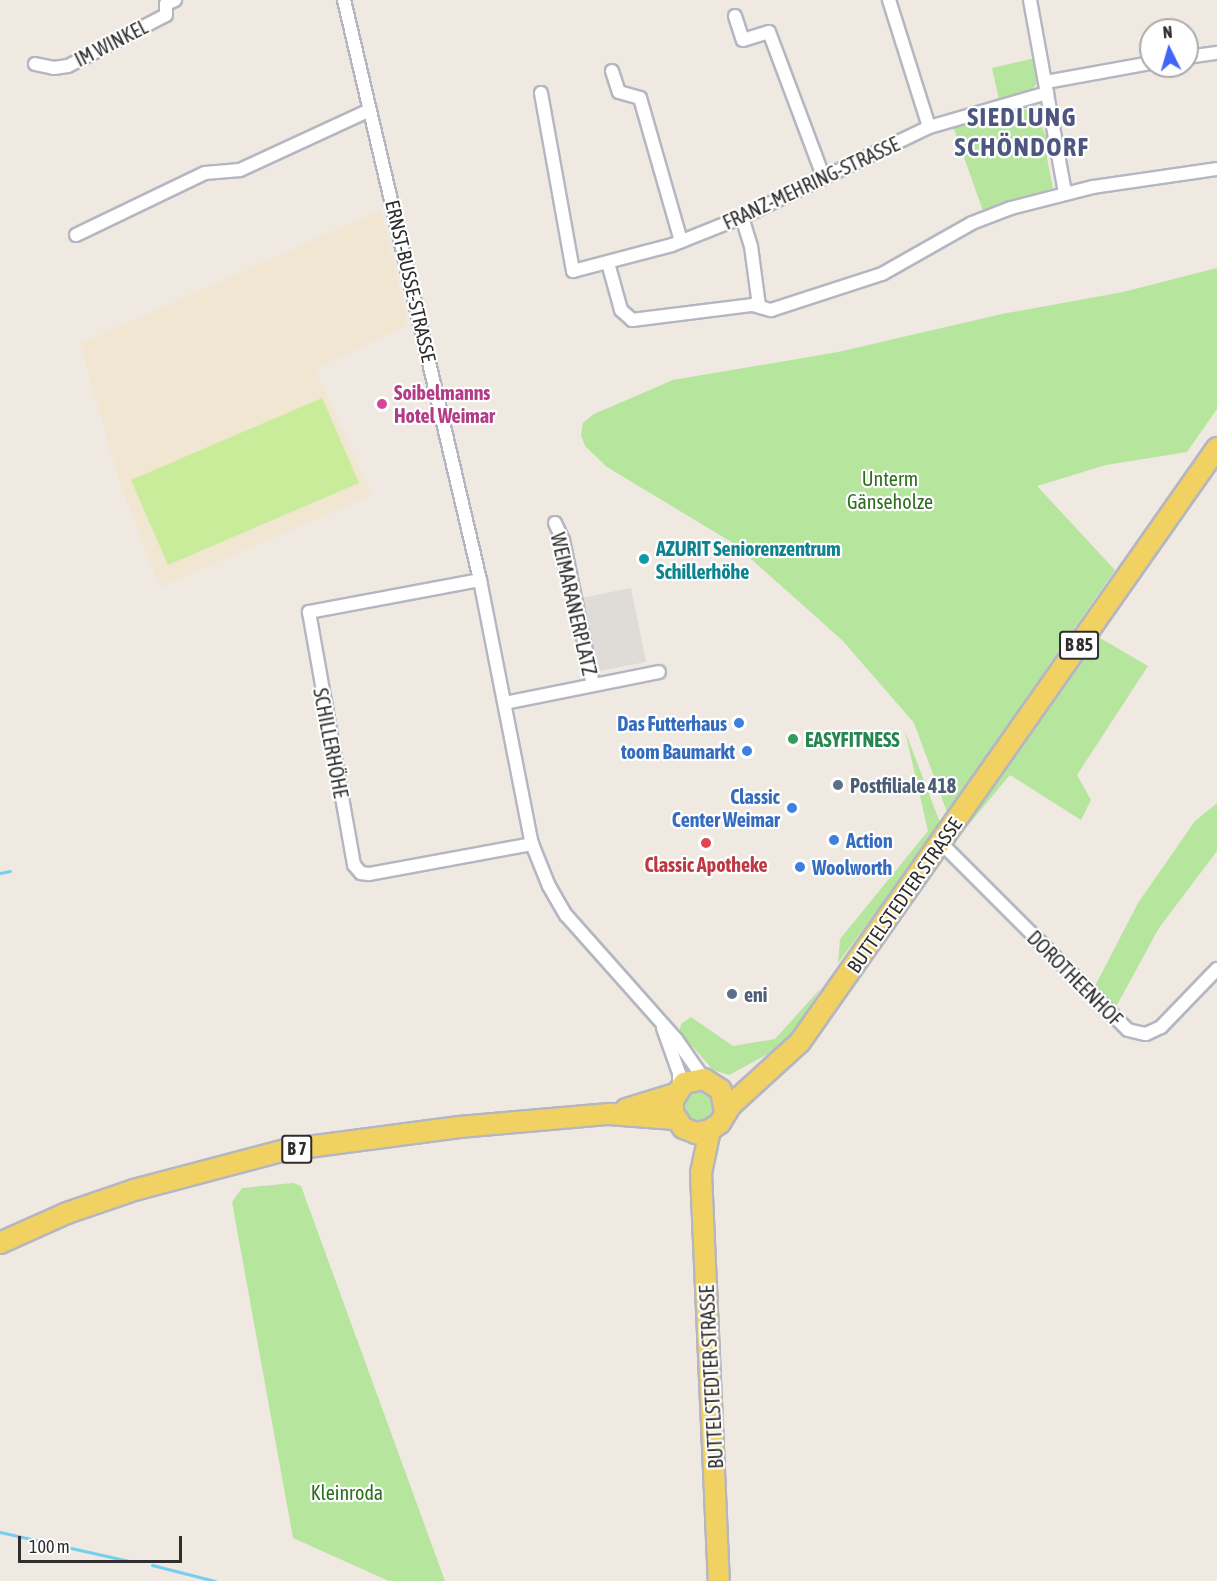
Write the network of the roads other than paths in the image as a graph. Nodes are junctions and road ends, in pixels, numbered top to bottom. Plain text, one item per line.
1 (175, 0) edge
2 (344, 0) edge
3 (890, 0) edge
4 (1030, 0) edge
5 (735, 16) dead end
6 (1217, 53) edge
7 (1199, 55) edge
8 (35, 64) dead end
9 (1139, 66) edge
10 (612, 70) dead end
11 (1046, 87) junction
12 (541, 93) dead end
13 (370, 110) junction
14 (929, 128) junction
15 (1217, 170) edge
16 (824, 178) junction
17 (1065, 193) junction
18 (742, 218) junction
19 (76, 235) dead end
20 (681, 241) junction
21 (608, 263) junction
22 (759, 306) junction
23 (1217, 448) edge
24 (555, 523) dead end
25 (480, 580) junction
26 (658, 672) dead end
27 (593, 685) junction
28 (505, 703) junction
29 (941, 843) junction
30 (532, 844) junction
31 (1217, 969) edge
32 (663, 1027) junction
33 (771, 1071) junction
34 (711, 1083) junction
35 (677, 1091) junction
36 (725, 1113) junction
37 (609, 1114) junction
38 (681, 1125) junction
39 (710, 1130) junction
40 (701, 1173) junction
41 (0, 1243) edge
42 (719, 1581) edge

1 - 8 street, IM WINKEL
2 - 13 street, ERNST-BUSSE-STRASSE
3 - 14 street
4 - 11 street
5 - 16 street
6 - 7 street
9 - 11 street, FRANZ-MEHRING-STRASSE
10 - 20 street
11 - 14 street, FRANZ-MEHRING-STRASSE
11 - 17 street
12 - 21 street, FRANZ-MEHRING-STRASSE
13 - 19 street
13 - 25 street, ERNST-BUSSE-STRASSE
14 - 16 street, FRANZ-MEHRING-STRASSE
15 - 17 street
16 - 18 street, FRANZ-MEHRING-STRASSE
17 - 22 street
18 - 20 street, FRANZ-MEHRING-STRASSE
18 - 22 street
20 - 21 street, FRANZ-MEHRING-STRASSE
21 - 22 street
23 - 29 main road, BUTTELSTEDTER STRASSE / B 85
24 - 27 street, WEIMARANERPLATZ
25 - 28 street, ERNST-BUSSE-STRASSE
25 - 30 street, SCHILLERHÖHE
26 - 27 street
27 - 28 street
28 - 30 street, ERNST-BUSSE-STRASSE
29 - 31 street, DOROTHEENHOF
29 - 33 main road, BUTTELSTEDTER STRASSE / B 85
30 - 32 street, ERNST-BUSSE-STRASSE
32 - 34 street, ERNST-BUSSE-STRASSE
32 - 35 street, ERNST-BUSSE-STRASSE
33 - 34 main road, B 85
33 - 36 main road, B 85
34 - 35 main road
34 - 36 main road
35 - 37 main road, B 7
35 - 38 main road
36 - 39 main road
37 - 38 main road, B 7
37 - 41 main road, B 7
38 - 39 main road
38 - 40 main road
39 - 40 main road
40 - 42 main road, BUTTELSTEDTER STRASSE

